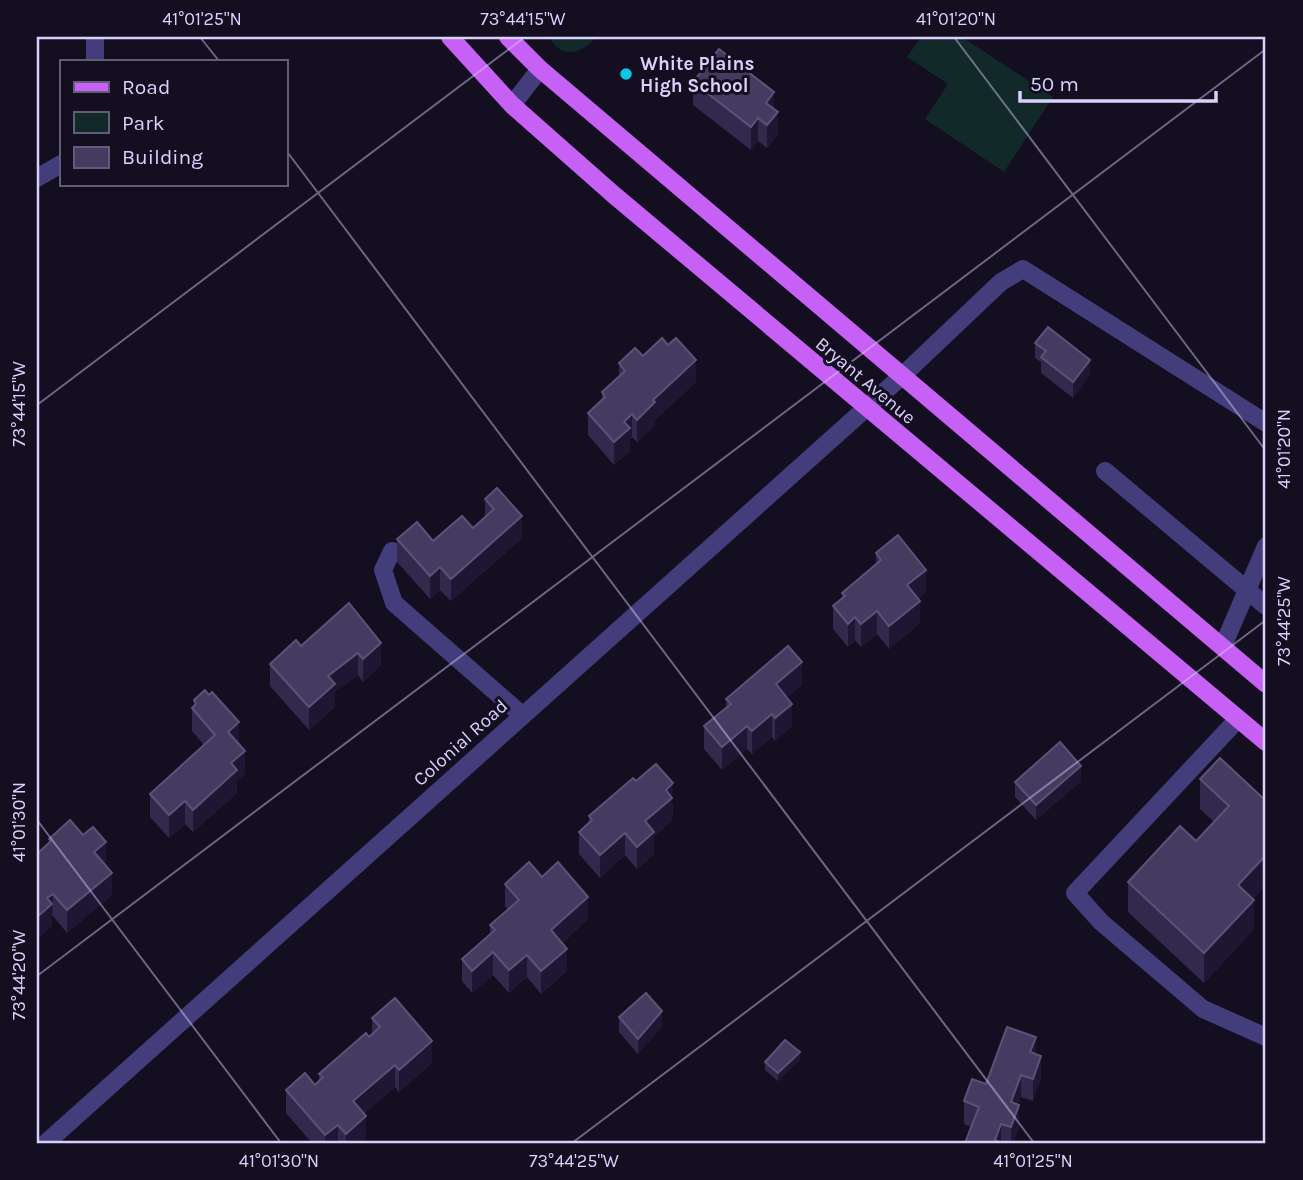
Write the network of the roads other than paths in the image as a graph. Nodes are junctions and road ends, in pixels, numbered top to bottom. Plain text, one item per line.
1 (95, 37) edge
2 (450, 37) edge
3 (508, 37) edge
4 (95, 60) edge
5 (540, 69) junction
6 (512, 105) junction
7 (60, 165) edge
8 (37, 178) edge
9 (903, 375) junction
10 (866, 407) junction
11 (1266, 423) edge
12 (1105, 471) dead end
13 (1266, 546) edge
14 (392, 551) dead end
15 (1247, 592) junction
16 (1266, 607) edge
17 (1223, 646) junction
18 (1266, 684) edge
19 (522, 715) junction
20 (1238, 719) junction
21 (1266, 742) edge
22 (1266, 1037) edge
23 (46, 1143) edge

1 - 4 street
2 - 6 main road, Bryant Avenue
3 - 5 main road, Bryant Avenue
5 - 6 street
5 - 9 main road, Bryant Avenue
6 - 10 main road, Bryant Avenue
7 - 8 street
9 - 10 street, Colonial Road
9 - 11 street, Colonial Road
9 - 17 main road, Bryant Avenue
10 - 19 street, Colonial Road
10 - 20 main road, Bryant Avenue
12 - 15 street
13 - 15 street
14 - 19 street
15 - 16 street
15 - 17 street
17 - 18 main road, Bryant Avenue
19 - 23 street, Colonial Road
20 - 21 main road, Bryant Avenue
20 - 22 street

